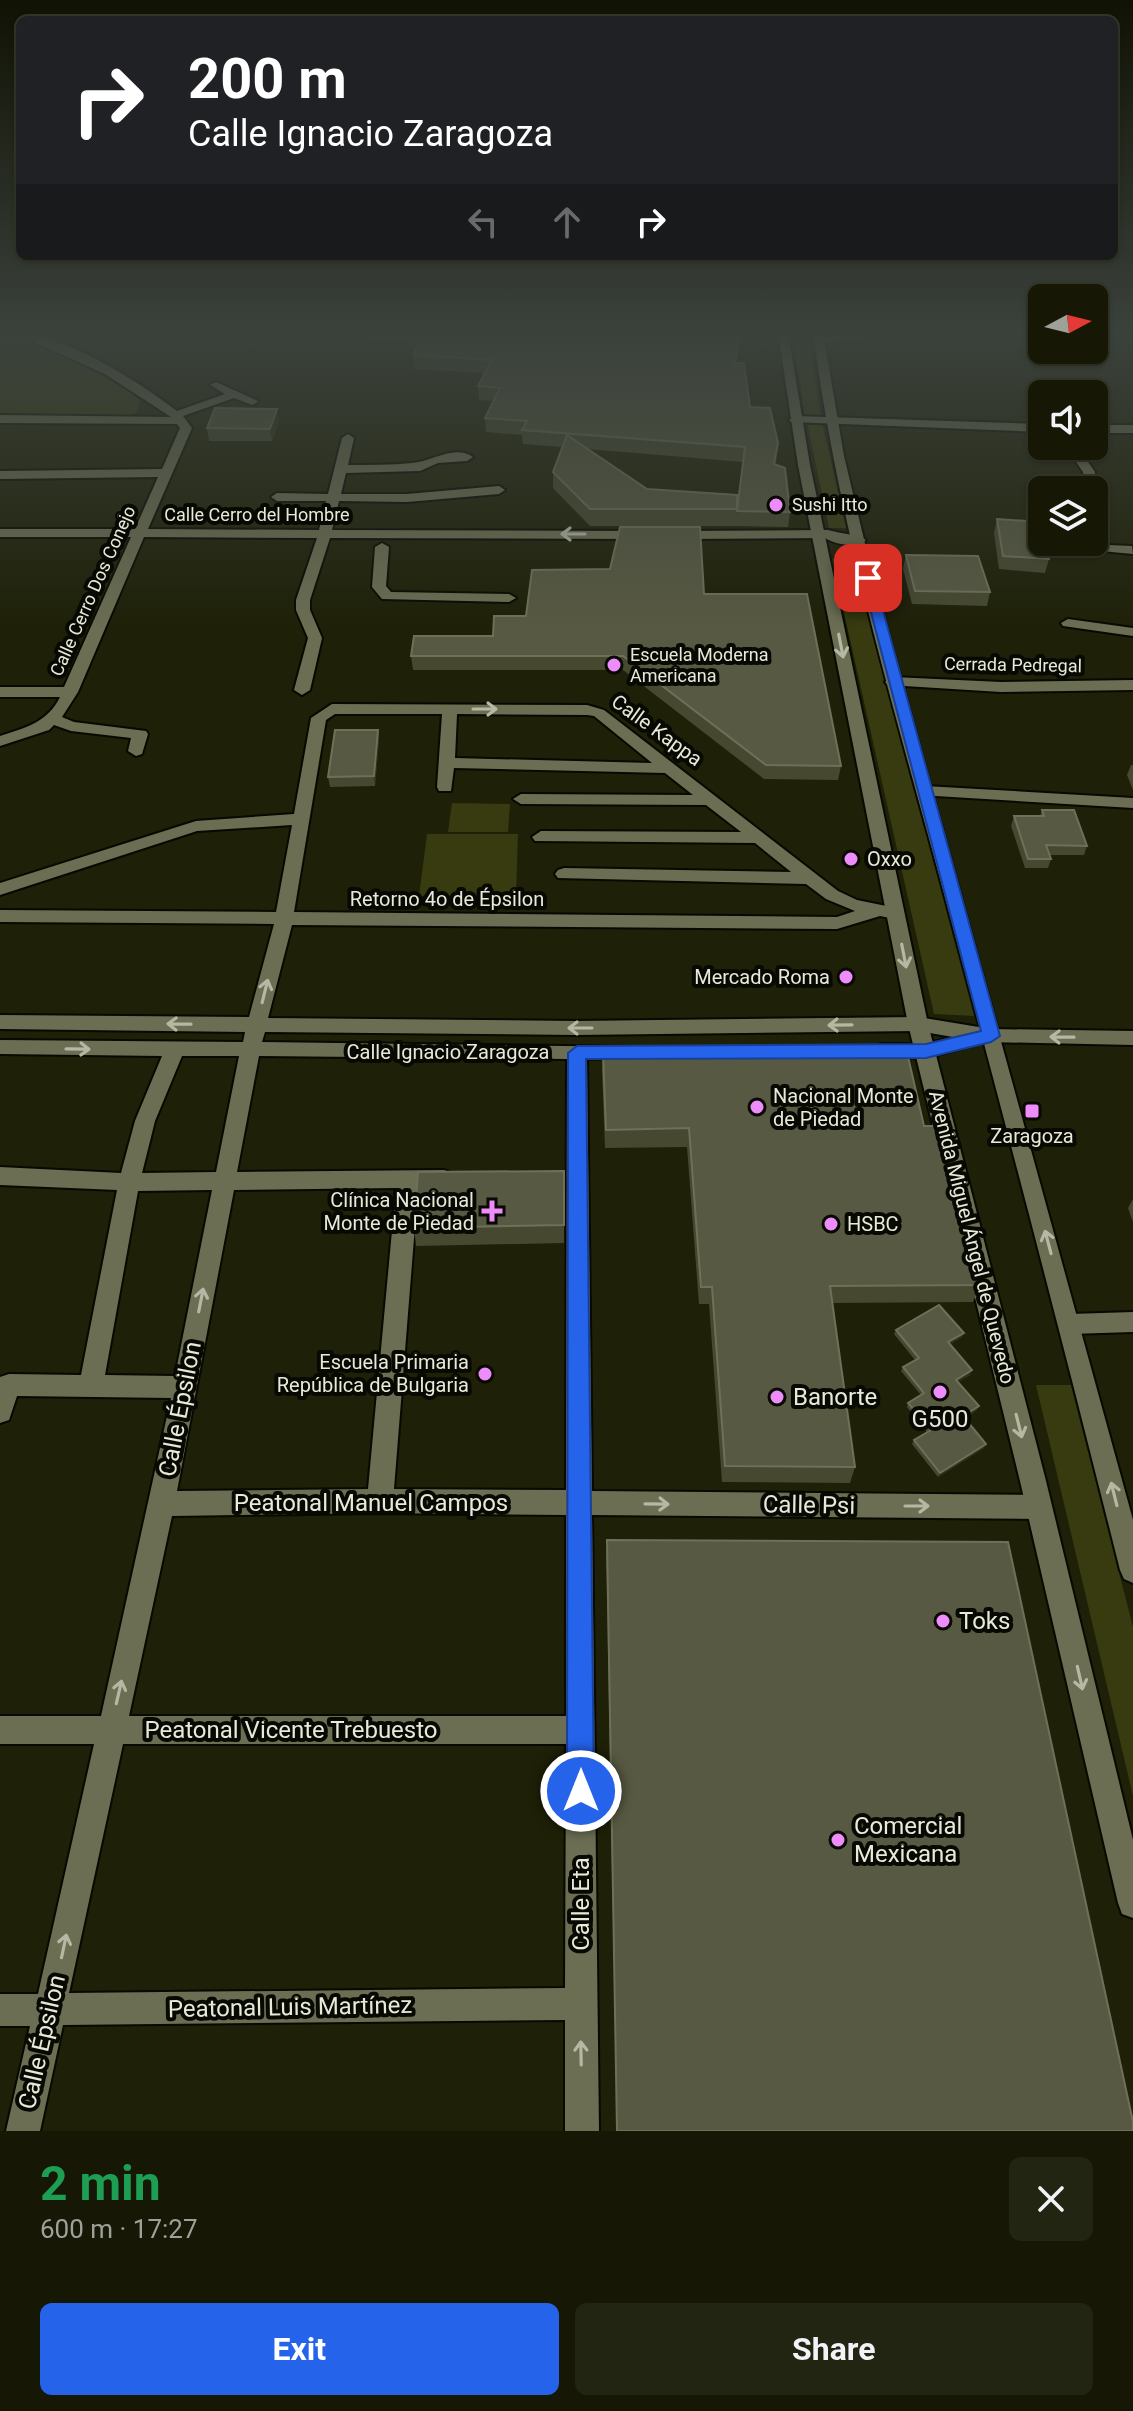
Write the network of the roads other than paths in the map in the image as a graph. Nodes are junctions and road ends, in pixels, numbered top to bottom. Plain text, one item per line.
1 (184, 431) edge
2 (797, 431) edge
3 (835, 431) edge
4 (348, 438) dead end
5 (467, 457) dead end
6 (340, 469) junction
7 (166, 473) junction
8 (0, 475) edge
9 (499, 490) dead end
10 (277, 497) dead end
11 (334, 497) junction
12 (0, 533) edge
13 (137, 539) junction
14 (323, 540) junction
15 (514, 540) junction
16 (820, 540) junction
17 (859, 540) junction
18 (0, 545) edge
19 (1108, 546) edge
20 (382, 547) junction
21 (1132, 550) edge
22 (509, 598) dead end
23 (1068, 623) dead end
24 (1133, 632) edge
25 (893, 682) junction
26 (1133, 685) edge
27 (302, 690) dead end
28 (0, 692) edge
29 (70, 692) junction
30 (351, 709) joint
31 (450, 709) junction
32 (54, 719) junction
33 (0, 741) edge
34 (136, 751) dead end
35 (446, 763) junction
36 (673, 768) junction
37 (445, 787) dead end
38 (925, 791) junction
39 (521, 799) dead end
40 (714, 800) junction
41 (1133, 803) edge
42 (303, 819) junction
43 (541, 837) dead end
44 (760, 838) junction
45 (564, 874) dead end
46 (810, 878) junction
47 (0, 889) edge
48 (886, 912) junction
49 (0, 916) edge
50 (284, 919) junction
51 (0, 1022) edge
52 (918, 1024) junction
53 (257, 1025) junction
54 (991, 1036) junction
55 (1133, 1038) edge
56 (0, 1047) edge
57 (174, 1050) junction
58 (862, 1051) edge
59 (926, 1051) junction
60 (250, 1052) junction
61 (657, 1052) edge
62 (577, 1053) junction
63 (0, 1176) edge
64 (408, 1179) junction
65 (470, 1179) edge
66 (225, 1181) junction
67 (129, 1182) junction
68 (1133, 1322) edge
69 (1070, 1324) junction
70 (91, 1386) junction
71 (183, 1387) junction
72 (0, 1412) edge
73 (380, 1501) junction
74 (579, 1503) junction
75 (162, 1504) junction
76 (1039, 1507) junction
77 (1133, 1570) edge
78 (111, 1729) junction
79 (0, 1730) edge
80 (581, 1730) junction
81 (1133, 1903) edge
82 (580, 2004) junction
83 (0, 2010) edge
84 (50, 2010) junction
85 (23, 2131) edge
86 (582, 2131) edge

1 - 7 street, Calle Cerro Dos Conejo
2 - 16 street, Avenida Miguel Ángel de Quevedo
3 - 17 street
4 - 6 street
5 - 6 street
6 - 11 street
7 - 8 street
7 - 13 street, Calle Cerro Dos Conejo
9 - 11 street
10 - 11 street
11 - 14 street
12 - 13 street, Calle Cerro del Hombre
13 - 14 street, Calle Cerro del Hombre
13 - 18 street, Calle Cerro del Hombre
13 - 29 street, Calle Cerro Dos Conejo
14 - 15 street, Calle Cerro del Hombre
14 - 20 street, Calle Cerro del Hombre
14 - 27 street
16 -> 15 street, Calle Cerro del Hombre
15 - 16 street, Calle Cerro del Hombre
15 - 20 street, Calle Cerro del Hombre
16 - 17 street, Calle Cerro del Hombre
16 -> 48 street, Avenida Miguel Ángel de Quevedo
17 - 25 street
19 - 21 street
20 - 22 street
23 - 24 street
25 - 26 street, Cerrada Pedregal
25 - 38 street
28 - 29 street
29 - 32 street, Calle Cerro Dos Conejo
30 - 31 street, Calle Kappa
30 - 42 street, Calle Épsilon
31 - 35 street
31 -> 36 street, Calle Kappa
32 - 33 street
32 - 34 street
35 - 36 street
35 - 37 street
36 - 40 street, Calle Kappa
38 - 41 street
38 - 54 street
39 - 40 street
40 - 44 street, Calle Kappa
42 - 47 street
42 - 50 street, Calle Épsilon
43 - 44 street
44 - 46 street, Calle Kappa
45 - 46 street
46 - 48 street, Calle Kappa
48 - 50 street, Retorno 4o de Épsilon
48 -> 52 street, Avenida Miguel Ángel de Quevedo
49 - 50 street, Retorno 4o de Épsilon
53 -> 50 street, Calle Épsilon
53 -> 51 street, Calle Ignacio Zaragoza
52 -> 53 street, Calle Ignacio Zaragoza
52 - 54 street, Calle Ignacio Zaragoza
52 - 59 street, Avenida Miguel Ángel de Quevedo
53 - 60 street, Calle Épsilon
55 -> 54 street, Calle Ignacio Zaragoza
54 - 59 street, Calle Ignacio Zaragoza
69 -> 54 street
56 -> 57 street, Calle Ignacio Zaragoza
57 - 60 street, Calle Ignacio Zaragoza
57 - 67 street
58 - 59 street, Calle Ignacio Zaragoza
59 -> 76 street, Avenida Miguel Ángel de Quevedo
60 - 62 street, Calle Ignacio Zaragoza
60 - 66 street, Calle Épsilon
61 - 62 street, Calle Ignacio Zaragoza
62 - 74 street, Calle Eta
63 - 67 street
64 - 65 street
64 - 66 street
64 - 73 street
66 - 67 street
71 -> 66 street, Calle Épsilon
67 - 70 street
68 - 69 street
77 -> 69 street
70 - 71 street
70 - 72 street
71 - 75 street, Calle Épsilon
73 - 74 street, Peatonal Manuel Campos
73 - 75 street, Peatonal Manuel Campos
74 -> 76 street, Calle Psi
74 - 80 street, Calle Eta
78 -> 75 street, Calle Épsilon
76 -> 81 street, Avenida Miguel Ángel de Quevedo
78 - 79 street, Peatonal Vicente Trebuesto
78 - 80 street, Peatonal Vicente Trebuesto
84 -> 78 street, Calle Épsilon
80 - 82 street, Calle Eta
82 - 84 street, Peatonal Luis Martínez
86 -> 82 street, Calle Eta
83 - 84 street, Peatonal Luis Martínez
84 - 85 street, Calle Épsilon

